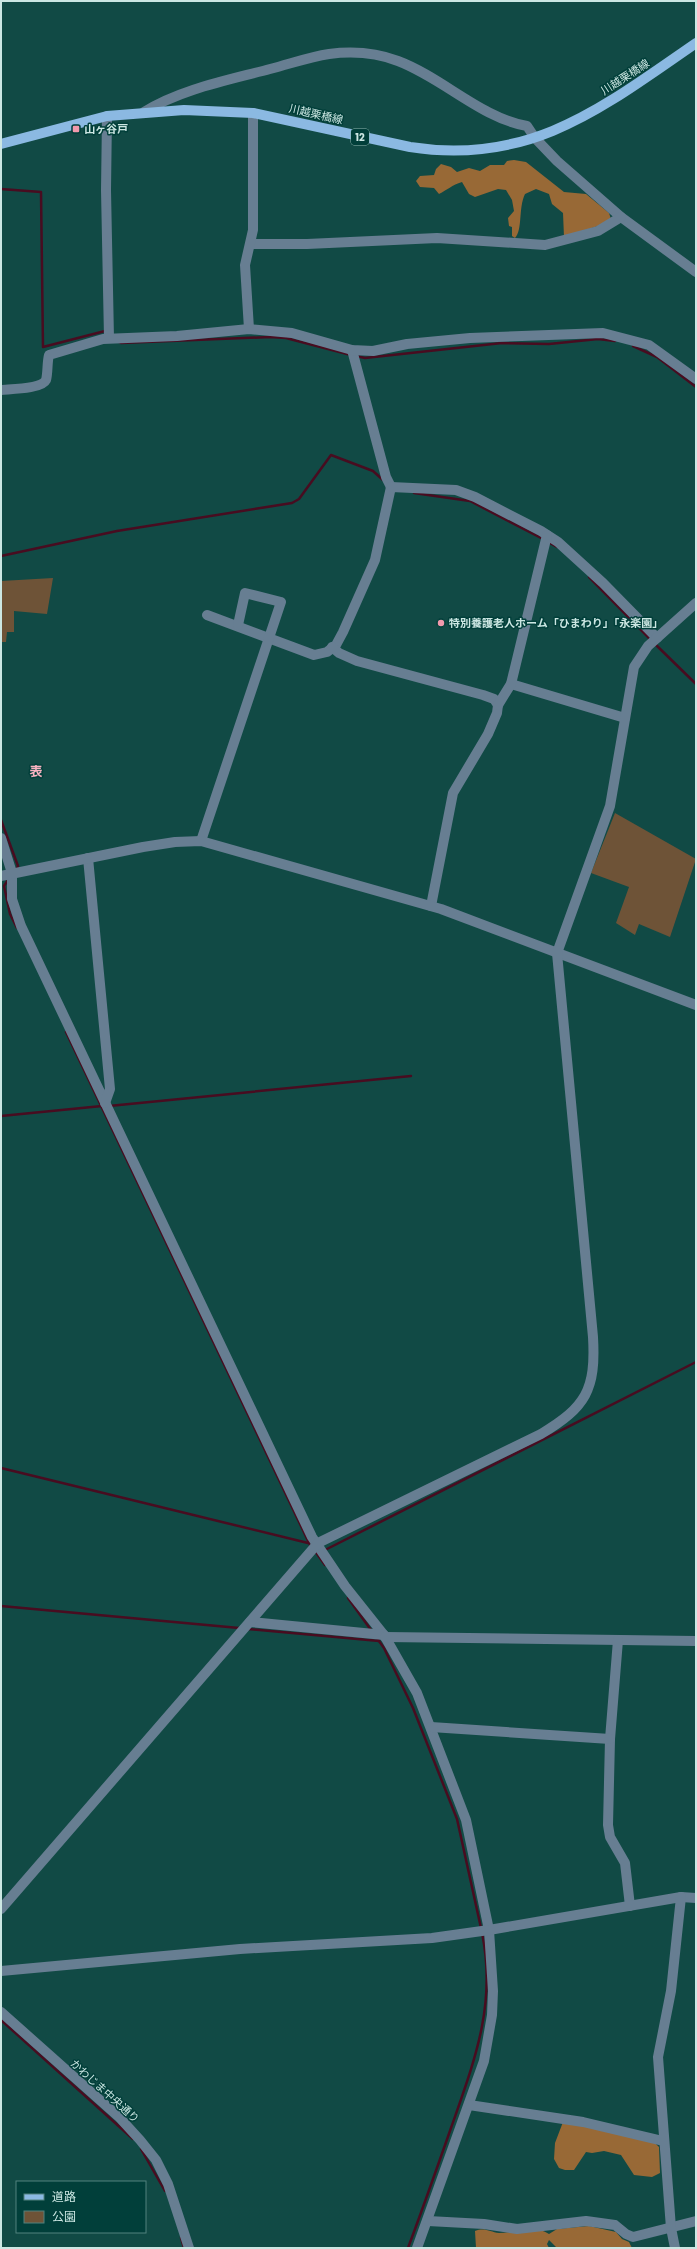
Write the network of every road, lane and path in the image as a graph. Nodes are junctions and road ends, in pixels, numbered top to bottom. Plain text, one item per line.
1 (696, 43) edge
2 (144, 112) junction
3 (253, 113) junction
4 (107, 116) junction
5 (535, 138) junction
6 (1, 144) edge
7 (621, 217) junction
8 (251, 244) junction
9 (696, 272) edge
10 (249, 329) junction
11 (108, 338) junction
12 (352, 350) junction
13 (696, 379) edge
14 (1, 390) edge
15 (391, 486) junction
16 (547, 535) junction
17 (696, 603) edge
18 (208, 615) dead end
19 (238, 625) junction
20 (269, 638) junction
21 (657, 638) junction
22 (332, 648) junction
23 (510, 684) junction
24 (498, 705) junction
25 (625, 718) junction
26 (1, 838) edge
27 (201, 841) junction
28 (88, 858) junction
29 (12, 874) junction
30 (1, 876) edge
31 (431, 906) junction
32 (557, 953) junction
33 (696, 1005) edge
34 (105, 1103) junction
35 (318, 1543) junction
36 (250, 1622) junction
37 (384, 1636) junction
38 (618, 1640) junction
39 (696, 1641) edge
40 (431, 1727) junction
41 (610, 1739) junction
42 (681, 1897) junction
43 (696, 1898) edge
44 (630, 1906) junction
45 (1, 1909) edge
46 (488, 1930) junction
47 (1, 1971) edge
48 (1, 2012) edge
49 (469, 2105) junction
50 (664, 2141) junction
51 (696, 2220) edge
52 (428, 2221) junction
53 (671, 2228) junction
54 (189, 2248) edge
55 (417, 2248) edge
56 (675, 2248) edge

1 - 5 main road, 川越栗橋線 / 12
2 - 3 main road, 川越栗橋線 / 12
2 - 4 main road, 川越栗橋線 / 12
2 - 5 street
3 - 5 main road, 川越栗橋線 / 12
3 - 8 street
4 - 6 main road, 川越栗橋線 / 12
4 - 11 street
5 - 7 street
7 - 8 street
7 - 9 street
8 - 10 street
10 - 11 street
10 - 12 street
11 - 14 street
12 - 13 street
12 - 15 street
15 - 16 street
15 - 22 street
16 - 21 street
16 - 23 street
17 - 21 street
18 - 19 street
19 - 20 street
19 - 20 street
20 - 22 street
20 - 27 street
21 - 25 street
22 - 24 street
23 - 24 street
23 - 25 street
24 - 31 street
25 - 32 street
26 - 29 street
27 - 28 street
27 - 31 street
28 - 29 street
28 - 34 street
29 - 30 street
29 - 34 street
31 - 32 street
32 - 33 street
32 - 35 street
34 - 35 street
35 - 36 street
35 - 37 street
36 - 37 street
36 - 45 street
37 - 38 street
37 - 40 street
38 - 39 street
38 - 41 street
40 - 41 street
40 - 46 street
41 - 44 street
42 - 43 street
42 - 44 street
42 - 50 street
44 - 46 street
46 - 47 street
46 - 49 street
48 - 54 street, かわじま中央通り
49 - 50 street
49 - 52 street
50 - 53 street
51 - 53 street
52 - 53 street
52 - 55 street
53 - 56 street

